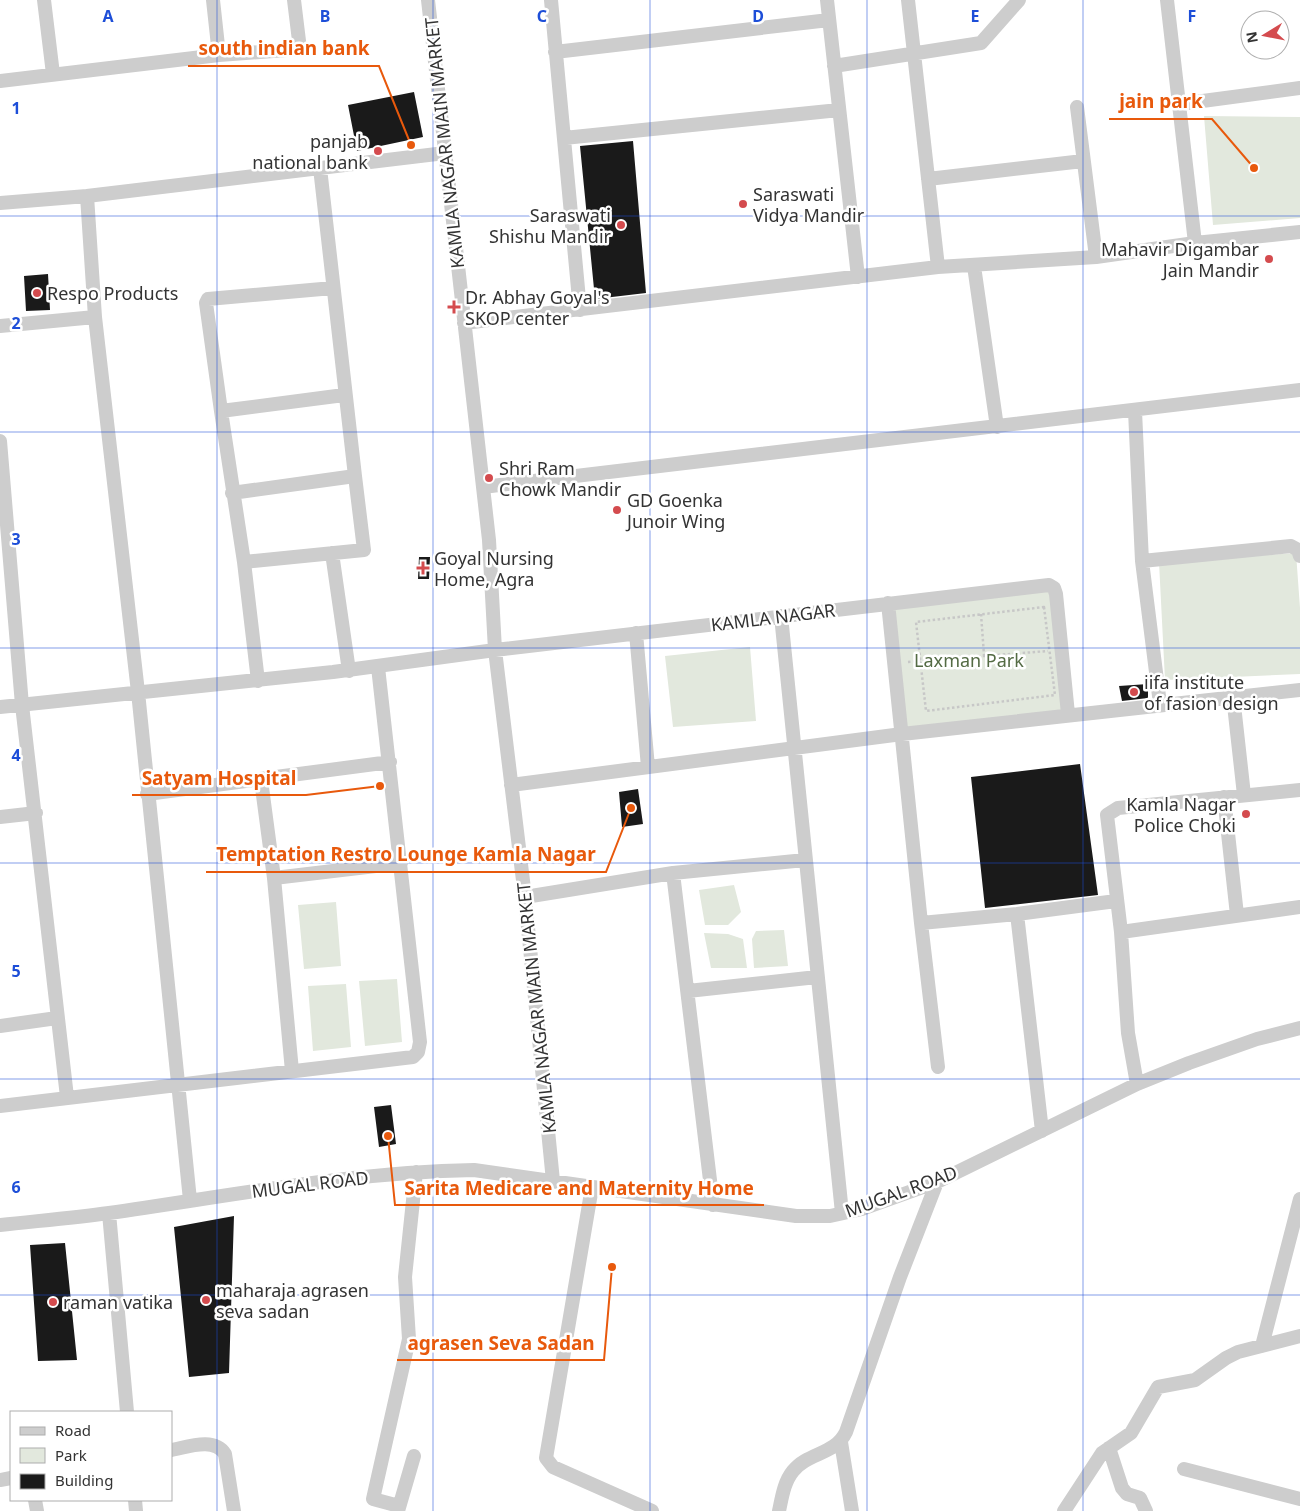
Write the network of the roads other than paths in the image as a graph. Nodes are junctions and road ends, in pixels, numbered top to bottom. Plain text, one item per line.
1 (44, 0) edge
2 (213, 0) edge
3 (294, 0) edge
4 (428, 0) edge
5 (551, 0) edge
6 (827, 0) edge
7 (908, 0) edge
8 (1019, 0) edge
9 (1167, 0) edge
10 (829, 20) junction
11 (556, 52) junction
12 (219, 55) junction
13 (914, 55) junction
14 (834, 66) junction
15 (54, 74) junction
16 (0, 81) edge
17 (1300, 88) edge
18 (1180, 104) junction
19 (1077, 108) dead end
20 (839, 110) junction
21 (564, 138) junction
22 (445, 153) junction
23 (1083, 161) junction
24 (320, 168) junction
25 (928, 179) junction
26 (87, 196) junction
27 (0, 203) edge
28 (1300, 232) edge
29 (1195, 243) junction
30 (1096, 257) junction
31 (974, 266) junction
32 (938, 268) junction
33 (858, 277) junction
34 (333, 288) junction
35 (580, 310) junction
36 (94, 317) junction
37 (464, 323) junction
38 (0, 326) edge
39 (1300, 390) edge
40 (344, 395) junction
41 (221, 411) junction
42 (1135, 411) junction
43 (997, 427) junction
44 (0, 441) edge
45 (355, 476) junction
46 (483, 487) junction
47 (232, 493) junction
48 (3, 522) edge
49 (332, 553) junction
50 (1300, 556) edge
51 (1142, 561) junction
52 (244, 562) junction
53 (6, 599) edge
54 (888, 603) junction
55 (781, 616) junction
56 (636, 633) junction
57 (495, 650) junction
58 (378, 667) junction
59 (349, 670) junction
60 (258, 681) junction
61 (1300, 690) edge
62 (138, 692) junction
63 (1233, 696) junction
64 (22, 704) junction
65 (1160, 704) junction
66 (0, 707) edge
67 (1068, 714) junction
68 (902, 734) junction
69 (795, 748) junction
70 (390, 762) junction
71 (648, 767) junction
72 (261, 780) junction
73 (511, 785) junction
74 (1300, 790) edge
75 (147, 794) junction
76 (1244, 795) junction
77 (1224, 797) junction
78 (36, 813) junction
79 (0, 817) edge
80 (805, 860) junction
81 (401, 863) junction
82 (674, 873) junction
83 (274, 878) junction
84 (525, 897) junction
85 (1116, 901) junction
86 (1300, 907) edge
87 (1017, 914) junction
88 (1237, 915) junction
89 (921, 923) junction
90 (1121, 932) junction
91 (817, 977) junction
92 (688, 991) junction
93 (57, 1018) junction
94 (0, 1026) edge
95 (1300, 1028) edge
96 (938, 1067) dead end
97 (292, 1070) junction
98 (178, 1083) junction
99 (1137, 1084) junction
100 (67, 1097) junction
101 (0, 1106) edge
102 (1042, 1131) junction
103 (416, 1172) junction
104 (553, 1182) junction
105 (937, 1182) junction
106 (592, 1187) junction
107 (1300, 1199) edge
108 (190, 1200) junction
109 (713, 1205) junction
110 (109, 1213) junction
111 (842, 1213) junction
112 (0, 1225) edge
113 (1300, 1336) edge
114 (1262, 1346) junction
115 (127, 1411) edge
116 (841, 1442) junction
117 (1109, 1448) junction
118 (172, 1450) edge
119 (414, 1456) dead end
120 (1184, 1469) dead end
121 (1300, 1499) edge
122 (399, 1508) edge
123 (234, 1511) edge
124 (652, 1511) edge
125 (779, 1511) edge
126 (852, 1511) edge
127 (1064, 1511) edge
128 (1146, 1511) edge

1 - 15 street
2 - 12 street
3 - 12 street
4 - 22 street, KAMLA NAGAR MAIN MARKET
5 - 11 street
6 - 10 street
7 - 13 street
8 - 13 street
9 - 18 street
10 - 11 street
10 - 14 street
11 - 21 street
12 - 15 street
13 - 14 street
13 - 25 street
14 - 20 street
15 - 16 street
17 - 18 street
18 - 29 street
19 - 23 street
20 - 21 street
20 - 33 street
21 - 35 street
22 - 24 street
22 - 37 street, KAMLA NAGAR MAIN MARKET
23 - 25 street
23 - 30 street
24 - 26 street
24 - 34 street
25 - 32 street
26 - 27 street
26 - 36 street
28 - 29 street
29 - 30 street
30 - 31 street
31 - 32 street
31 - 43 street
32 - 33 street
33 - 35 street
34 - 40 street
34 - 41 street
35 - 37 street
36 - 38 street
36 - 62 street
37 - 46 street, KAMLA NAGAR MAIN MARKET
39 - 42 street
40 - 41 street
40 - 45 street
41 - 47 street
42 - 43 street
42 - 51 street
43 - 46 street
44 - 48 street
45 - 47 street
45 - 49 street
46 - 57 street, KAMLA NAGAR MAIN MARKET
47 - 52 street
48 - 53 street
49 - 52 street
49 - 59 street
50 - 51 street
51 - 65 street
52 - 60 street
53 - 64 street
54 - 55 street, KAMLA NAGAR
54 - 67 street, KAMLA NAGAR
54 - 68 street
55 - 56 street, KAMLA NAGAR
55 - 69 street
56 - 57 street, KAMLA NAGAR
56 - 71 street
57 - 58 street, KAMLA NAGAR
57 - 73 street, KAMLA NAGAR MAIN MARKET
58 - 59 street, KAMLA NAGAR
58 - 70 street
59 - 60 street, KAMLA NAGAR
60 - 62 street, KAMLA NAGAR
61 - 63 street
62 - 64 street
62 - 75 street
63 - 65 street
63 - 76 street
64 - 66 street
64 - 78 street
65 - 67 street
67 - 68 street
68 - 69 street
68 - 89 street
69 - 71 street
69 - 80 street
70 - 72 street
70 - 81 street
71 - 73 street
72 - 75 street
72 - 83 street
73 - 84 street, KAMLA NAGAR MAIN MARKET
74 - 76 street
75 - 98 street
76 - 77 street
77 - 85 street
77 - 88 street
78 - 79 street
78 - 93 street
80 - 82 street
80 - 91 street
81 - 83 street
81 - 97 street
82 - 84 street
82 - 92 street
83 - 97 street
84 - 104 street, KAMLA NAGAR MAIN MARKET
85 - 87 street
85 - 90 street
86 - 88 street
87 - 89 street
87 - 102 street
88 - 90 street
89 - 96 street
90 - 99 street
91 - 92 street
91 - 111 street
92 - 109 street
93 - 94 street
93 - 100 street
95 - 99 street, MUGAL ROAD
97 - 98 street
98 - 100 street
98 - 108 street
99 - 102 street, MUGAL ROAD
100 - 101 street
102 - 105 street, MUGAL ROAD
103 - 104 street, MUGAL ROAD
103 - 108 street, MUGAL ROAD
103 - 122 street
104 - 106 street, MUGAL ROAD
105 - 111 street, MUGAL ROAD
105 - 116 street
106 - 109 street, MUGAL ROAD
106 - 124 street
107 - 114 street
108 - 110 street, MUGAL ROAD
109 - 111 street, MUGAL ROAD
110 - 112 street, MUGAL ROAD
110 - 115 street
113 - 114 street
114 - 117 street
116 - 125 street
116 - 126 street
117 - 127 street
117 - 128 street
118 - 123 street
119 - 122 street
120 - 121 street

